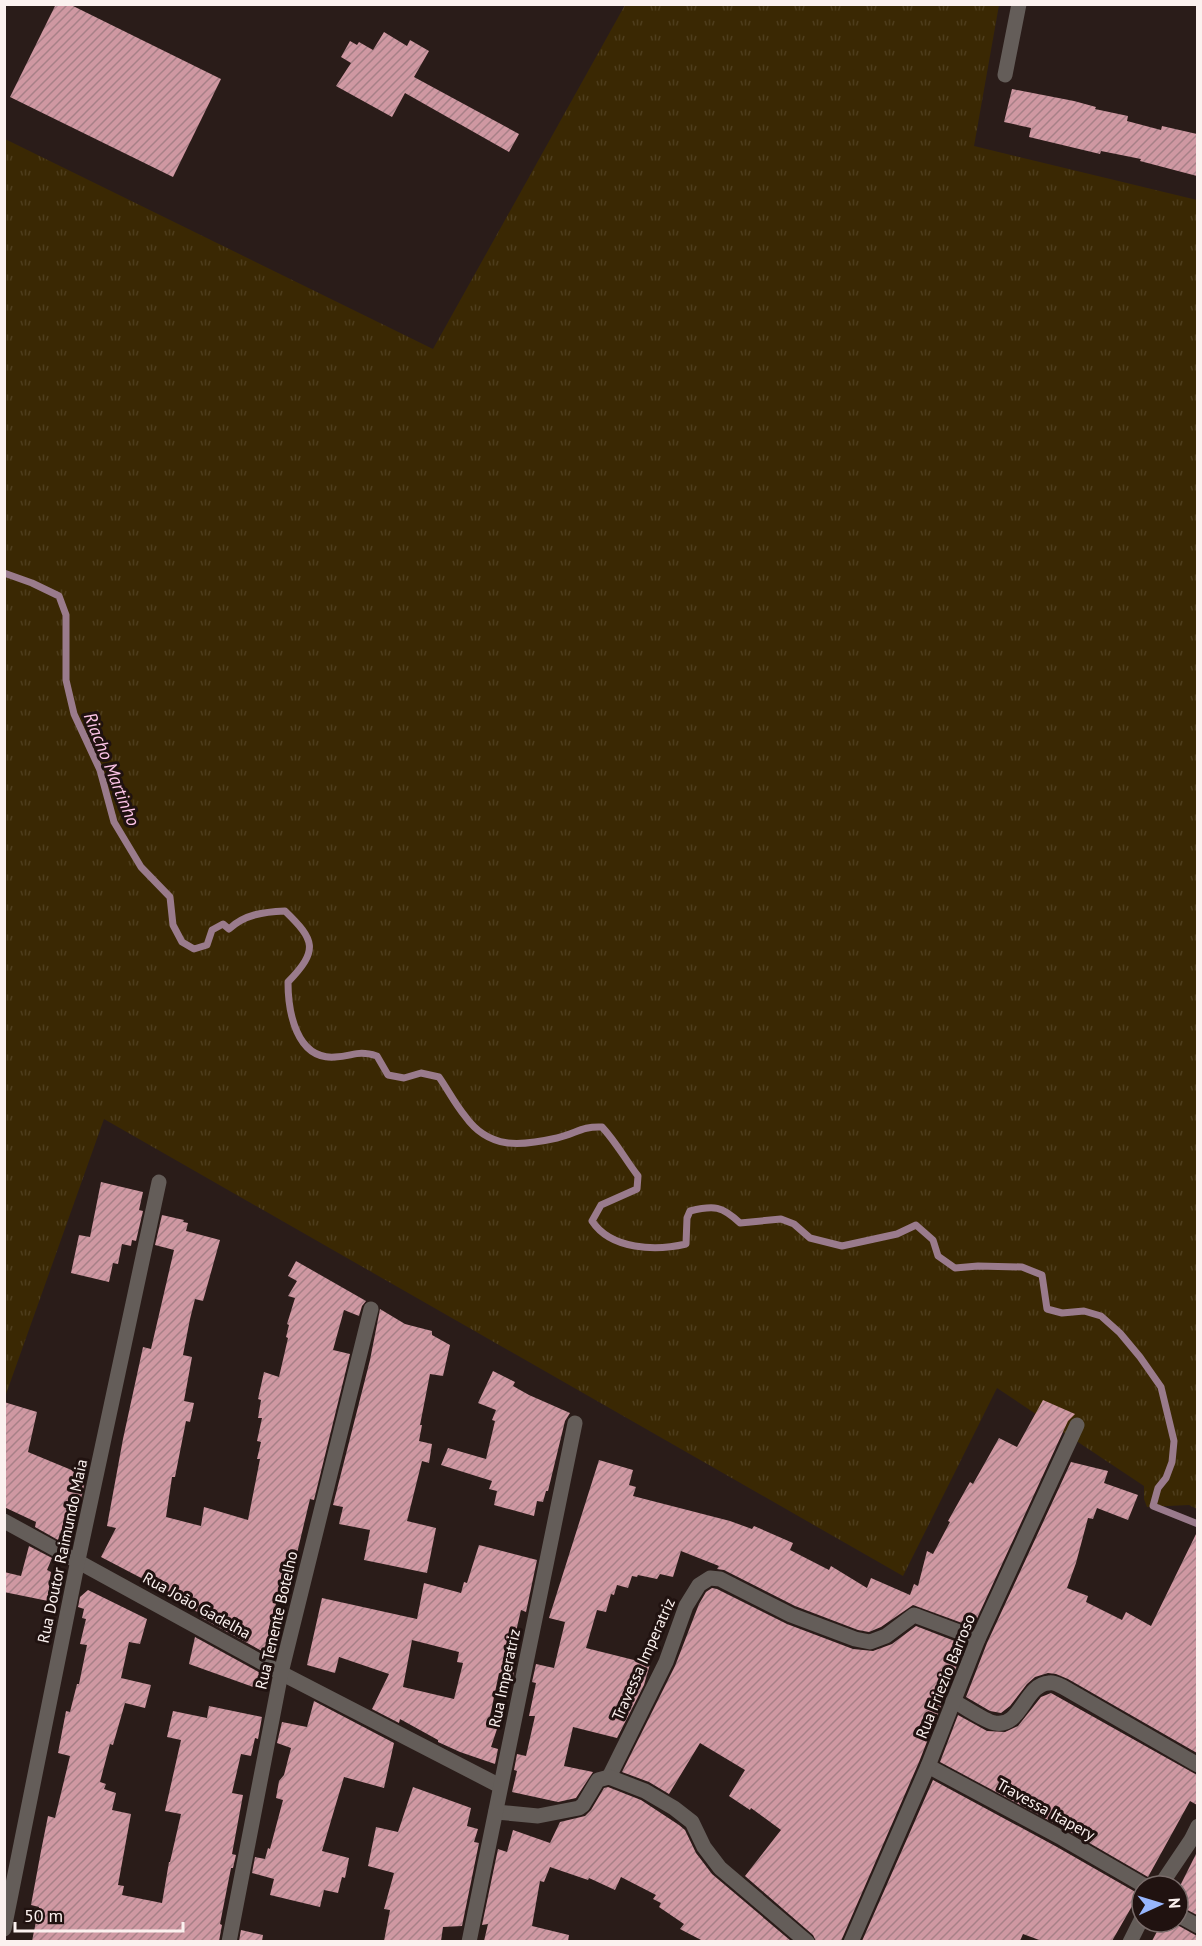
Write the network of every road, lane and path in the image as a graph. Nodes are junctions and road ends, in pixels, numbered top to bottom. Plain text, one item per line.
1 (1019, 4) edge
2 (1005, 75) dead end
3 (159, 1182) dead end
4 (371, 1310) dead end
5 (575, 1423) dead end
6 (1077, 1425) dead end
7 (4, 1521) edge
8 (78, 1560) junction
9 (978, 1639) junction
10 (281, 1673) junction
11 (953, 1701) junction
12 (1197, 1765) edge
13 (928, 1766) junction
14 (609, 1777) junction
15 (500, 1786) junction
16 (496, 1812) junction
17 (1197, 1826) edge
18 (1168, 1874) edge
19 (1130, 1877) edge
20 (4, 1929) edge
21 (229, 1941) edge
22 (469, 1941) edge
23 (807, 1941) edge
24 (851, 1941) edge

1 - 2 street
3 - 8 street, Rua Doutor Raimundo Maia
4 - 10 street, Rua Tenente Botelho
5 - 15 street, Rua Imperatriz
6 - 9 street, Rua Friezio Barroso
7 - 8 street, Rua João Gadelha
8 - 10 street, Rua João Gadelha
8 - 20 street, Rua Doutor Raimundo Maia
9 - 11 street, Rua Friezio Barroso
9 - 14 street, Travessa Imperatriz
10 - 15 street, Rua João Gadelha
10 - 21 street, Rua Tenente Botelho
11 - 12 street
11 - 13 street, Rua Friezio Barroso
13 - 19 street, Travessa Itapery
13 - 24 street, Rua Friezio Barroso
14 - 16 street
14 - 23 street
15 - 16 street, Rua Imperatriz
16 - 22 street, Rua Imperatriz
17 - 18 street

